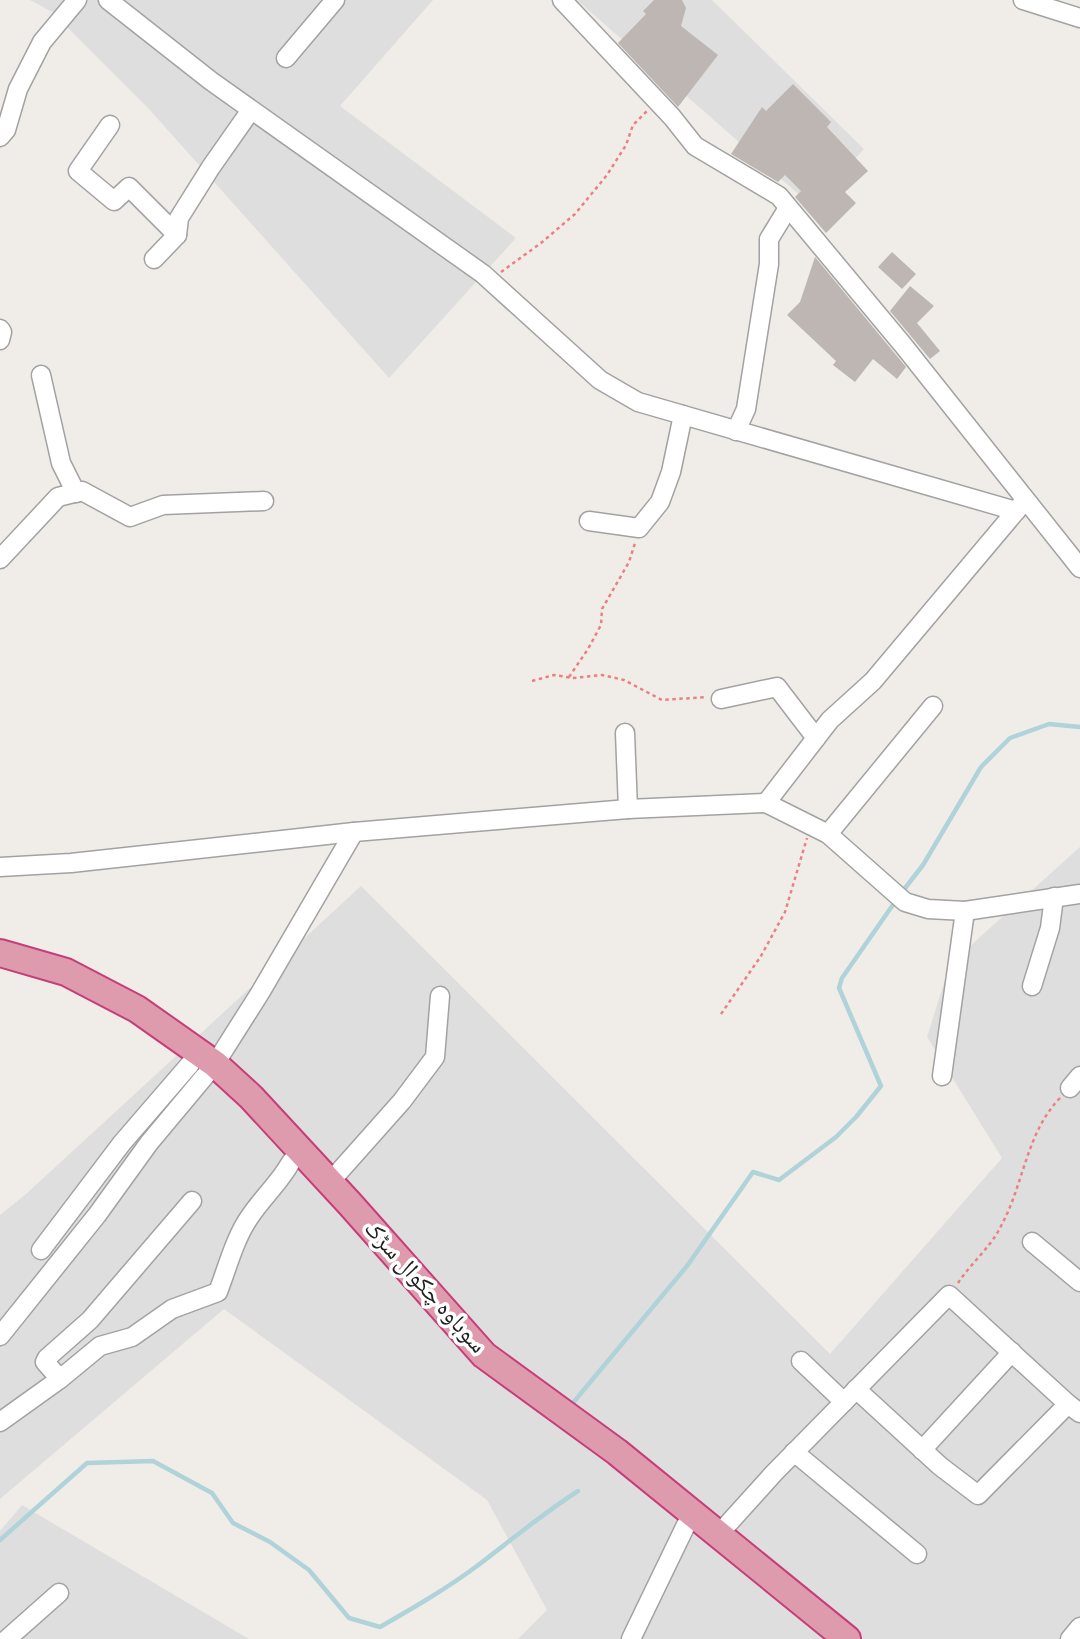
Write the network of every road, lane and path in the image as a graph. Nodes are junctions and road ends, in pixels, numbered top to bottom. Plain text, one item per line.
1 (77, 0) edge
2 (108, 0) edge
3 (335, 0) edge
4 (562, 0) edge
5 (1023, 0) edge
6 (1080, 18) edge
7 (286, 58) dead end
8 (657, 102) junction
9 (251, 110) junction
10 (110, 125) dead end
11 (0, 137) edge
12 (788, 208) junction
13 (177, 235) junction
14 (154, 259) dead end
15 (490, 280) junction
16 (0, 329) edge
17 (0, 340) edge
18 (41, 375) dead end
19 (683, 415) junction
20 (736, 431) junction
21 (76, 493) junction
22 (264, 500) dead end
23 (1021, 505) junction
24 (589, 521) dead end
25 (639, 528) junction
26 (0, 559) edge
27 (1080, 568) edge
28 (569, 677) junction
29 (532, 681) dead end
30 (721, 699) joint
31 (933, 706) dead end
32 (625, 733) dead end
33 (816, 738) junction
34 (766, 803) junction
35 (628, 809) junction
36 (811, 825) junction
37 (354, 832) junction
38 (828, 834) junction
39 (0, 867) edge
40 (1080, 894) edge
41 (1054, 897) junction
42 (965, 911) junction
43 (0, 953) edge
44 (0, 970) edge
45 (1032, 986) dead end
46 (440, 996) dead end
47 (721, 1014) dead end
48 (204, 1067) junction
49 (942, 1076) dead end
50 (1075, 1082) edge
51 (292, 1162) junction
52 (330, 1182) junction
53 (192, 1201) dead end
54 (1032, 1242) dead end
55 (41, 1250) dead end
56 (1080, 1282) edge
57 (949, 1296) junction
58 (0, 1336) edge
59 (1012, 1352) junction
60 (801, 1361) dead end
61 (60, 1379) junction
62 (850, 1395) junction
63 (1074, 1408) edge
64 (0, 1422) edge
65 (922, 1450) junction
66 (794, 1452) junction
67 (686, 1525) junction
68 (718, 1535) junction
69 (917, 1554) dead end
70 (59, 1593) dead end
71 (1080, 1628) edge
72 (6, 1639) edge
73 (631, 1639) edge
74 (826, 1639) edge
75 (848, 1639) edge
76 (1070, 1639) edge

1 - 11 street
2 - 9 street
3 - 7 street
4 - 8 street
5 - 6 street
8 - 12 street
8 - 15 path
9 - 13 street
9 - 15 street
10 - 13 street
12 - 20 street
12 - 23 street
13 - 14 street
15 - 19 street
16 - 17 street
18 - 21 street
19 - 20 street
19 - 25 street
20 - 23 street
21 - 22 street
21 - 26 street
23 - 27 street
23 - 33 street
24 - 25 street
25 - 28 path
28 - 29 path
28 - 30 path
30 - 33 street
31 - 38 street
32 - 35 street
33 - 34 street
34 - 35 street
34 - 36 street
35 - 37 street
36 - 38 street
36 - 47 path
37 - 39 street
37 - 48 street
38 - 42 street
40 - 41 street
41 - 42 street
41 - 45 street
42 - 49 street
43 - 48 highway, سوہاوہ چکوال سڑک
44 - 48 highway
46 - 52 street
48 - 51 highway
48 - 52 highway, سوہاوہ چکوال سڑک
48 - 55 street
48 - 58 street
50 - 57 path
51 - 61 street
51 - 67 highway
52 - 68 highway, سوہاوہ چکوال سڑک
53 - 61 street
54 - 56 street
57 - 59 street
57 - 62 street
59 - 63 street
59 - 65 street
60 - 62 street
61 - 64 street
62 - 65 street
62 - 66 street
63 - 65 street
66 - 68 street
66 - 69 street
67 - 73 street
67 - 74 highway
68 - 75 highway, سوہاوہ چکوال سڑک
70 - 72 street
71 - 76 street

